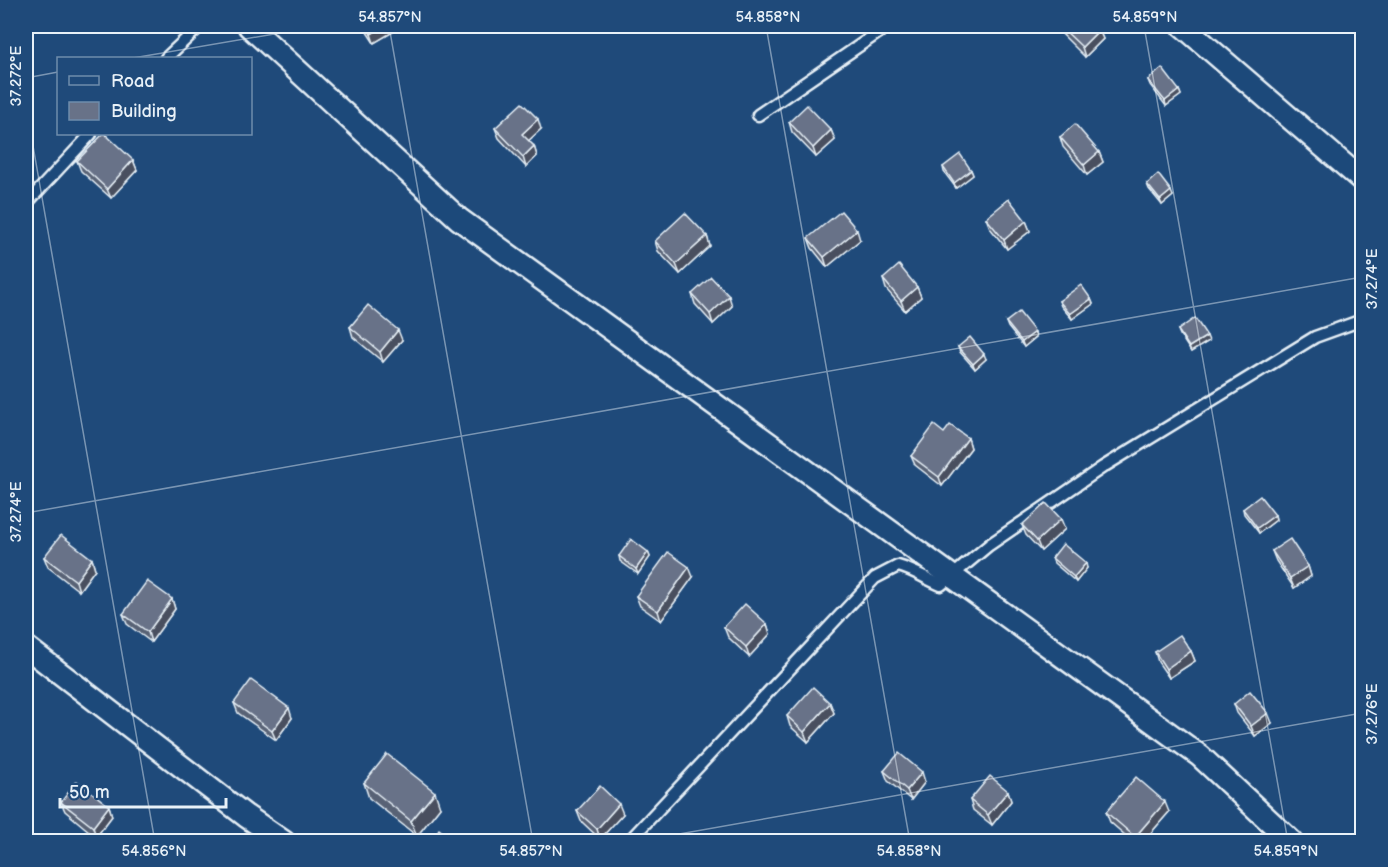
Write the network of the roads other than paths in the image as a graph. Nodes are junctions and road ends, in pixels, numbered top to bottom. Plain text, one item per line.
1 (200, 26) edge
2 (249, 26) edge
3 (888, 26) edge
4 (1184, 26) edge
5 (167, 57) edge
6 (758, 115) dead end
7 (90, 135) edge
8 (1362, 180) edge
9 (26, 204) edge
10 (1362, 320) edge
11 (953, 577) junction
12 (26, 647) edge
13 (284, 842) edge
14 (628, 842) edge
15 (1292, 842) edge

1 - 5 lane
2 - 11 street
3 - 6 lane
4 - 8 street
7 - 9 lane
10 - 11 lane
11 - 14 lane
11 - 15 street
12 - 13 street

